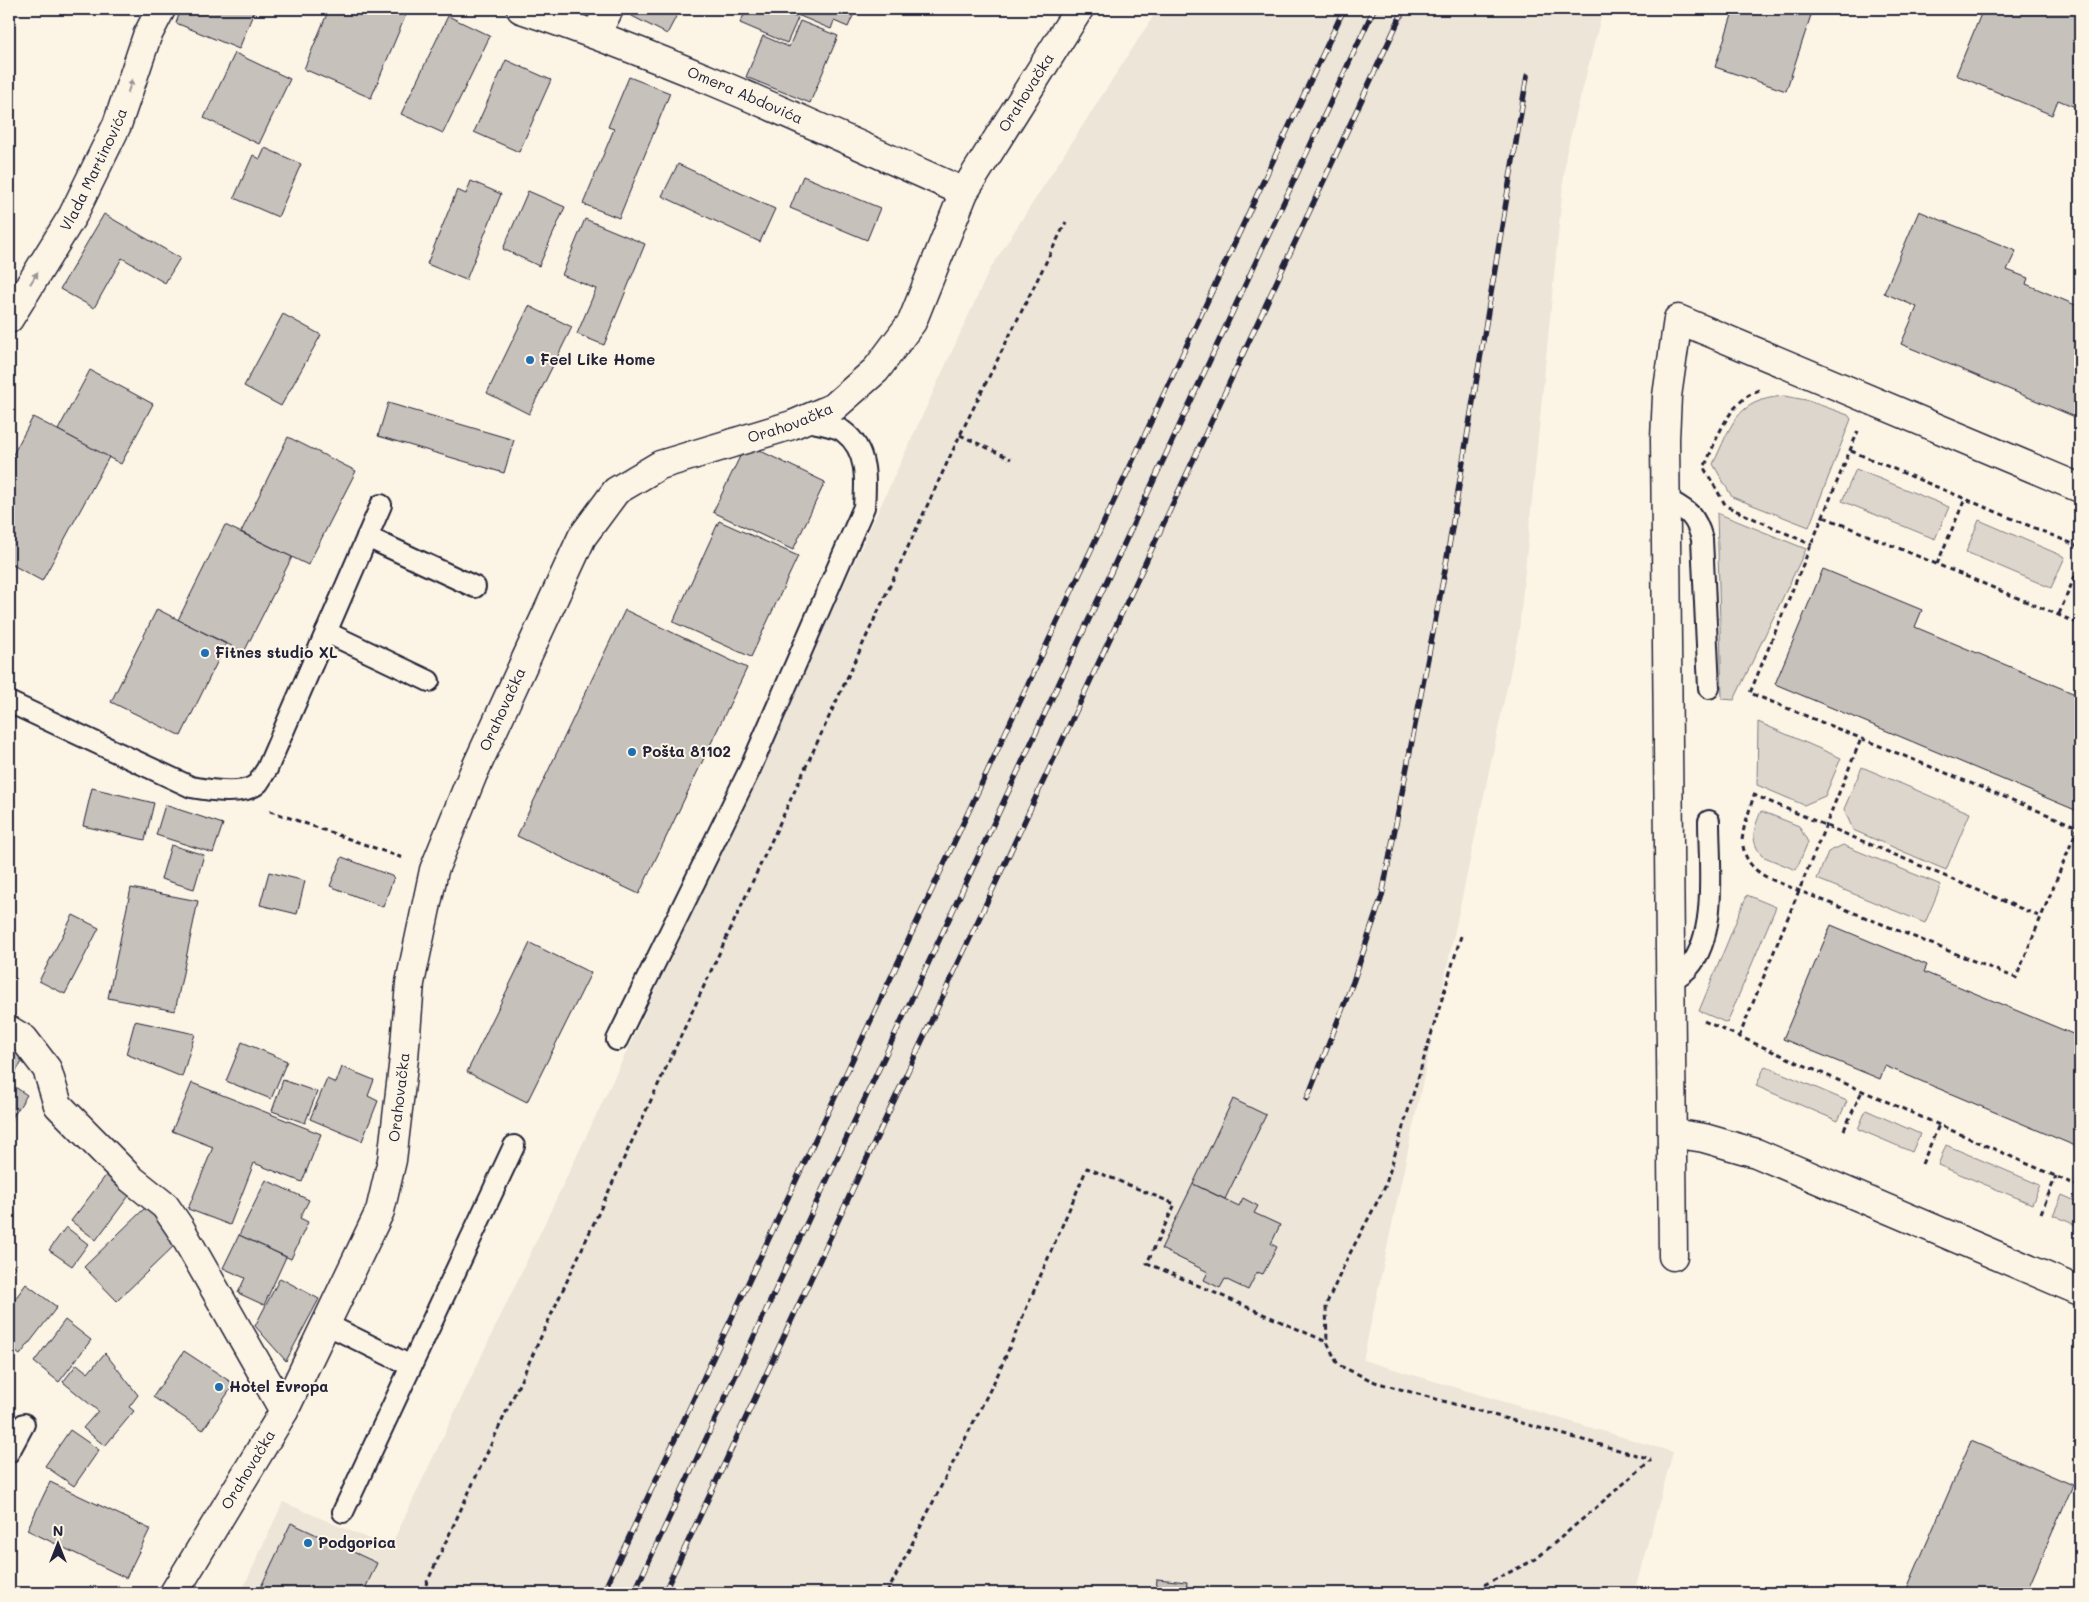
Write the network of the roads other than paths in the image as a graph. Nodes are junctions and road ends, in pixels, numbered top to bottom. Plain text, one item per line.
1 (161, 9) edge
2 (521, 9) edge
3 (609, 9) edge
4 (1079, 9) edge
5 (596, 34) junction
6 (964, 192) junction
7 (9, 320) edge
8 (804, 420) junction
9 (2080, 488) edge
10 (1665, 498) junction
11 (381, 505) dead end
12 (367, 538) junction
13 (475, 587) dead end
14 (326, 632) junction
15 (429, 681) dead end
16 (1709, 688) dead end
17 (9, 702) edge
18 (1709, 821) dead end
19 (1670, 982) junction
20 (9, 1030) edge
21 (617, 1040) dead end
22 (1672, 1133) junction
23 (514, 1146) dead end
24 (1673, 1256) dead end
25 (2080, 1291) edge
26 (326, 1324) junction
27 (411, 1366) junction
28 (284, 1411) junction
29 (24, 1424) dead end
30 (9, 1452) edge
31 (343, 1512) dead end
32 (174, 1593) edge

7 -> 1 street, Vlada Martinovića
2 - 5 street, Omera Abdovića
3 - 5 street
4 - 6 street, Orahovačka
5 - 6 street, Omera Abdovića
6 - 8 street, Orahovačka
8 - 21 lane
8 - 26 street, Orahovačka
9 - 10 street
10 - 16 lane
10 - 19 street
11 - 12 lane
12 - 13 lane
12 - 14 lane
14 - 15 lane
14 - 17 lane
18 - 19 lane
19 - 22 street
20 - 28 street
22 - 24 street
22 - 25 street
23 - 27 lane
26 - 27 lane
26 - 28 street, Orahovačka
27 - 31 lane
28 - 32 street, Orahovačka
29 - 30 lane

